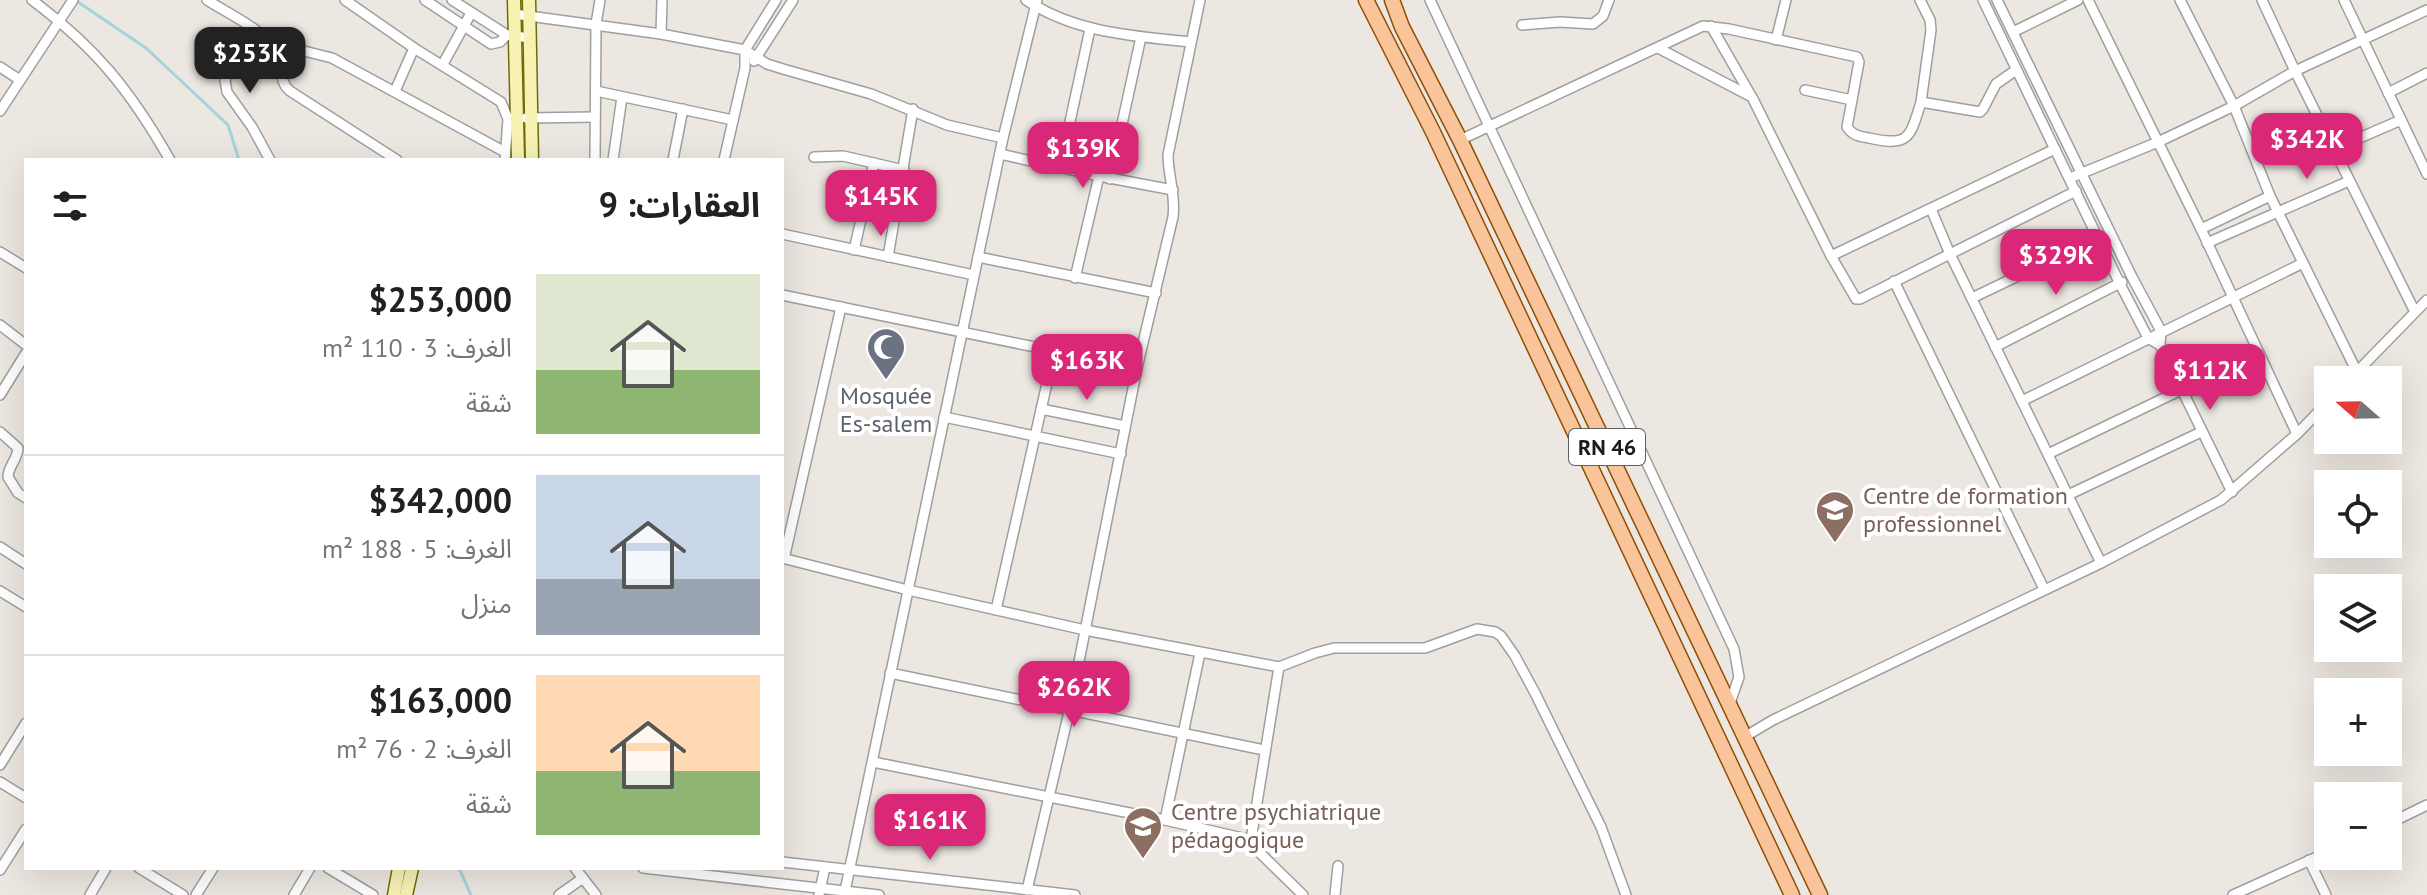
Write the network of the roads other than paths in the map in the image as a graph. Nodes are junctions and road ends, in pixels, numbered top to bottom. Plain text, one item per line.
1 (32, 0) edge
2 (207, 0) edge
3 (345, 0) edge
4 (425, 0) edge
5 (452, 0) edge
6 (514, 0) edge
7 (529, 0) edge
8 (600, 0) edge
9 (662, 0) edge
10 (776, 0) edge
11 (793, 0) edge
12 (1200, 0) edge
13 (1366, 0) edge
14 (1392, 0) edge
15 (1430, 0) edge
16 (1609, 0) edge
17 (1786, 0) edge
18 (1920, 0) edge
19 (1983, 0) edge
20 (1997, 0) edge
21 (2078, 0) edge
22 (2088, 0) edge
23 (2180, 0) edge
24 (2262, 0) edge
25 (2344, 0) edge
26 (72, 2) edge
27 (1033, 2) edge
28 (2427, 10) edge
29 (471, 13) junction
30 (514, 14) junction
31 (530, 16) junction
32 (60, 21) junction
33 (596, 24) junction
34 (1522, 25) dead end
35 (464, 26) junction
36 (1711, 26) junction
37 (251, 29) junction
38 (1090, 29) junction
39 (2013, 32) junction
40 (661, 34) junction
41 (511, 36) junction
42 (1141, 37) junction
43 (530, 38) junction
44 (1776, 40) junction
45 (2362, 40) junction
46 (1190, 42) junction
47 (414, 48) junction
48 (1658, 48) junction
49 (745, 50) junction
50 (277, 53) junction
51 (758, 57) junction
52 (443, 64) junction
53 (0, 67) edge
54 (745, 68) junction
55 (2016, 70) junction
56 (2295, 71) junction
57 (2427, 73) edge
58 (20, 80) junction
59 (1805, 90) dead end
60 (395, 91) junction
61 (596, 91) junction
62 (2388, 93) junction
63 (622, 97) junction
64 (1752, 97) junction
65 (1852, 100) junction
66 (1921, 102) junction
67 (2234, 106) junction
68 (683, 109) junction
69 (913, 109) junction
70 (0, 111) edge
71 (595, 117) junction
72 (517, 118) junction
73 (532, 118) junction
74 (733, 120) junction
75 (2401, 120) junction
76 (1489, 128) junction
77 (1003, 138) junction
78 (1460, 140) junction
79 (2158, 142) junction
80 (2055, 149) junction
81 (2334, 149) junction
82 (265, 150) junction
83 (1000, 154) junction
84 (505, 156) edge
85 (814, 157) dead end
86 (169, 158) edge
87 (269, 158) edge
88 (276, 158) edge
89 (394, 158) edge
90 (518, 158) edge
91 (532, 158) edge
92 (595, 158) edge
93 (613, 158) edge
94 (673, 158) edge
95 (724, 158) edge
96 (874, 163) junction
97 (1060, 168) junction
98 (904, 170) junction
99 (2081, 173) junction
100 (2427, 174) edge
101 (1099, 176) junction
102 (2070, 178) junction
103 (1110, 179) junction
104 (2349, 181) junction
105 (1173, 190) junction
106 (2076, 191) junction
107 (2270, 196) junction
108 (1931, 209) junction
109 (2277, 212) junction
110 (2201, 229) junction
111 (784, 234) edge
112 (2099, 237) junction
113 (2207, 243) junction
114 (854, 250) junction
115 (0, 252) edge
116 (1950, 254) junction
117 (1831, 256) junction
118 (888, 257) junction
119 (978, 257) junction
120 (2303, 263) junction
121 (24, 267) edge
122 (974, 275) junction
123 (2132, 277) junction
124 (1075, 278) junction
125 (1894, 281) junction
126 (2120, 284) junction
127 (1156, 293) junction
128 (784, 295) edge
129 (2232, 297) junction
130 (1972, 298) junction
131 (2427, 300) edge
132 (841, 307) junction
133 (2415, 312) junction
134 (0, 325) edge
135 (2161, 331) junction
136 (962, 333) junction
137 (2148, 338) junction
138 (24, 343) edge
139 (2160, 345) junction
140 (1995, 347) junction
141 (1054, 352) junction
142 (24, 356) edge
143 (2349, 366) edge
144 (2363, 366) edge
145 (1137, 368) junction
146 (2181, 390) junction
147 (0, 395) edge
148 (2022, 401) junction
149 (1041, 409) junction
150 (2314, 416) edge
151 (944, 417) junction
152 (1125, 426) junction
153 (0, 432) edge
154 (2201, 432) junction
155 (2297, 434) junction
156 (1035, 438) junction
157 (1121, 454) junction
158 (2048, 454) junction
159 (2232, 492) junction
160 (2068, 495) junction
161 (24, 497) edge
162 (0, 547) edge
163 (784, 554) edge
164 (784, 558) edge
165 (24, 563) edge
166 (2101, 563) junction
167 (2044, 589) junction
168 (908, 590) junction
169 (1, 593) edge
170 (24, 606) edge
171 (996, 610) junction
172 (1085, 630) junction
173 (1200, 653) junction
174 (1279, 667) junction
175 (890, 673) junction
176 (1730, 703) junction
177 (1069, 712) junction
178 (24, 726) edge
179 (1183, 735) junction
180 (1746, 736) junction
181 (1264, 750) junction
182 (873, 762) junction
183 (0, 765) edge
184 (0, 782) edge
185 (24, 797) edge
186 (1049, 797) junction
187 (2427, 805) edge
188 (2402, 817) edge
189 (1165, 820) junction
190 (24, 832) edge
191 (1251, 840) junction
192 (2314, 858) edge
193 (2309, 860) junction
194 (784, 862) edge
195 (1338, 866) dead end
196 (825, 867) junction
197 (849, 869) junction
198 (0, 870) edge
199 (105, 870) edge
200 (142, 870) edge
201 (212, 870) edge
202 (309, 870) edge
203 (331, 870) edge
204 (399, 870) edge
205 (412, 870) edge
206 (577, 870) edge
207 (658, 870) edge
208 (583, 878) junction
209 (1027, 890) junction
210 (845, 891) junction
211 (820, 892) edge
212 (90, 895) edge
213 (183, 895) edge
214 (196, 895) edge
215 (294, 895) edge
216 (373, 895) edge
217 (394, 895) edge
218 (406, 895) edge
219 (559, 895) edge
220 (596, 895) edge
221 (879, 895) edge
222 (1072, 895) edge
223 (1303, 895) edge
224 (1335, 895) edge
225 (1626, 895) edge
226 (1792, 895) edge
227 (1820, 895) edge
228 (2233, 895) edge
229 (2326, 895) edge

1 - 32 street
2 - 37 street
3 - 47 street
4 - 35 street
5 - 29 street
6 - 30 street
7 - 31 street
8 - 33 street
9 - 40 street
10 - 49 street
11 - 51 street
12 - 46 street
13 - 226 main road, RN 46
14 - 78 main road, RN 46
15 - 76 street
16 - 34 street
17 - 44 street
18 - 66 street
19 - 55 street
20 - 39 street
21 - 39 street
22 - 79 street
23 - 67 street
24 - 56 street
25 - 45 street
26 - 32 street
27 - 38 street
27 - 77 street
28 - 45 street
29 - 35 street
29 - 41 street
30 - 31 street
30 - 41 street
31 - 33 street
31 - 43 street
32 - 58 street
32 - 86 street
33 - 40 street
33 - 61 street
35 - 41 street
35 - 52 street
36 - 44 street
36 - 48 street
36 - 64 street
37 - 50 street
37 - 82 street
38 - 42 street
38 - 97 street
39 - 99 street
40 - 49 street
41 - 43 street
41 - 72 street
42 - 46 street
42 - 103 street
43 - 73 street
44 - 65 street
45 - 56 street
45 - 62 street
46 - 105 street
47 - 52 street
47 - 60 street
48 - 64 street
48 - 76 street
49 - 51 street
49 - 54 street
50 - 60 street
50 - 89 street
51 - 54 street
51 - 69 street
52 - 84 street
53 - 58 street
54 - 74 street
55 - 66 street
55 - 80 street
56 - 67 street
56 - 81 street
57 - 62 street
58 - 70 street
59 - 65 street
60 - 84 street
61 - 63 street
61 - 71 street
62 - 75 street
63 - 68 street
63 - 93 street
64 - 117 street
65 - 66 street
67 - 79 street
67 - 107 street
68 - 74 street
68 - 94 street
69 - 77 street
69 - 98 street
71 - 73 street
71 - 92 street
72 - 73 street
72 - 90 street
73 - 91 street
74 - 95 street
75 - 81 street
75 - 100 street
76 - 78 street
76 - 176 street
77 - 83 street
78 - 176 main road, RN 46
79 - 99 street
79 - 110 street
80 - 102 street
80 - 108 street
81 - 104 street
82 - 87 street
82 - 88 street
83 - 97 street
83 - 119 street
85 - 96 street
96 - 98 street
96 - 114 street
97 - 101 street
98 - 118 street
99 - 102 street
99 - 123 street
101 - 103 street
101 - 124 street
102 - 106 street
103 - 105 street
104 - 109 street
104 - 133 street
105 - 127 street
106 - 112 street
106 - 116 street
107 - 109 street
107 - 110 street
108 - 116 street
108 - 117 street
109 - 113 street
109 - 120 street
110 - 113 street
111 - 114 street
112 - 126 street
112 - 130 street
113 - 129 street
114 - 118 street
115 - 121 street
116 - 125 street
116 - 130 street
117 - 125 street
118 - 122 street
119 - 122 street
119 - 124 street
120 - 129 street
120 - 143 street
122 - 136 street
123 - 126 street
123 - 135 street
124 - 127 street
125 - 167 street
126 - 137 street
126 - 140 street
127 - 145 street
128 - 132 street
129 - 135 street
129 - 155 street
130 - 140 street
131 - 133 street
132 - 136 street
132 - 163 street
133 - 144 street
134 - 138 street
135 - 137 street
135 - 139 street
136 - 141 street
136 - 151 street
137 - 139 street
137 - 148 street
139 - 146 street
140 - 148 street
141 - 145 street
141 - 149 street
142 - 147 street
145 - 152 street
146 - 154 street
146 - 158 street
148 - 158 street
149 - 152 street
149 - 156 street
150 - 155 street
151 - 156 street
151 - 168 street
152 - 157 street
153 - 161 street
154 - 159 street
154 - 160 street
155 - 159 street
156 - 157 street
156 - 171 street
157 - 172 street
158 - 160 street
159 - 166 street
160 - 166 street
162 - 165 street
164 - 168 street
166 - 167 street
167 - 180 street
168 - 171 street
168 - 175 street
169 - 170 street
171 - 172 street
172 - 173 street
172 - 177 street
173 - 174 street
173 - 179 street
174 - 181 street
174 - 225 street
175 - 177 street
175 - 182 street
176 - 180 main road, RN 46
177 - 179 street
177 - 186 street
178 - 183 street
179 - 181 street
179 - 189 street
180 - 227 main road, RN 46
181 - 191 street
182 - 186 street
182 - 197 street
184 - 185 street
186 - 189 street
186 - 209 street
187 - 188 street
189 - 191 street
190 - 198 street
191 - 223 street
192 - 193 street
193 - 228 street
193 - 229 street
194 - 196 street
195 - 224 street
196 - 197 street
196 - 211 street
197 - 209 street
197 - 210 street
199 - 212 street
200 - 213 street
201 - 214 street
202 - 215 street
203 - 216 street
204 - 217 street
205 - 218 street
206 - 208 street
207 - 211 street
208 - 219 street
208 - 220 street
209 - 222 street
210 - 211 street
210 - 221 street

